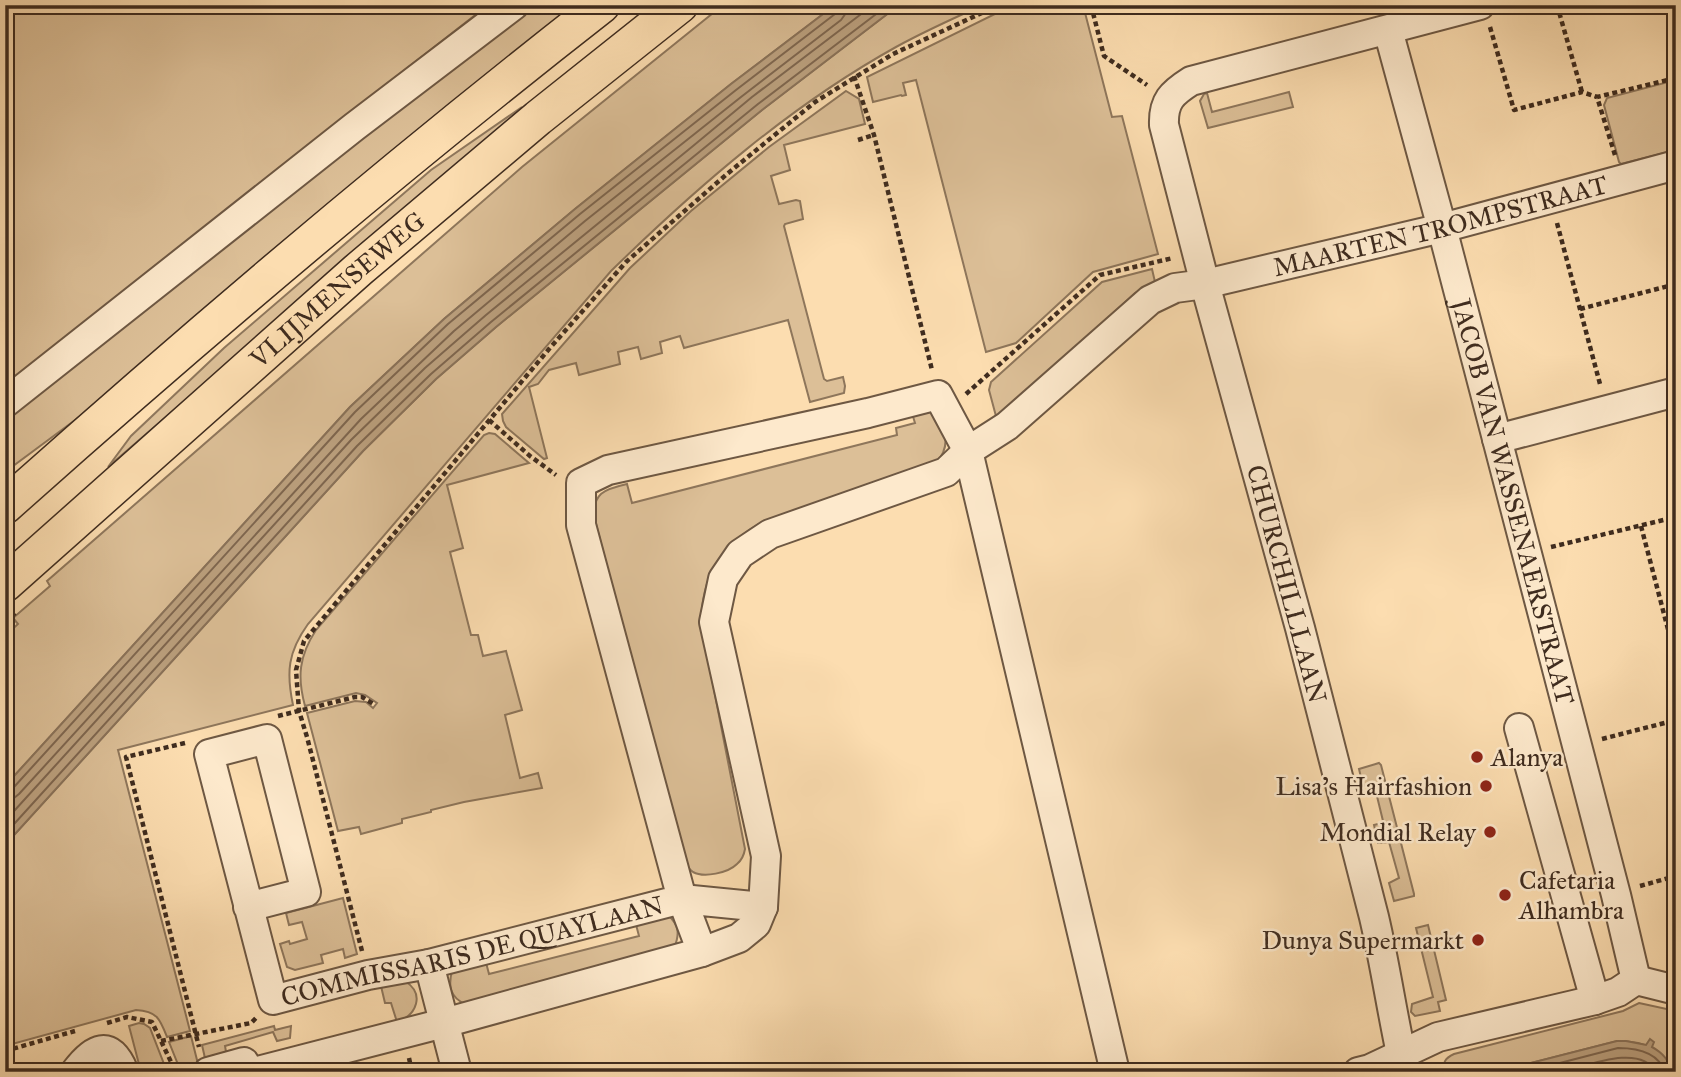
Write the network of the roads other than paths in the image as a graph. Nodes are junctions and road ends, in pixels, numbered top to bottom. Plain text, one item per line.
1 (514, 5) edge
2 (602, 5) edge
3 (680, 5) edge
4 (1484, 12) edge
5 (1388, 30) junction
6 (1676, 165) edge
7 (1442, 228) junction
8 (1205, 284) junction
9 (1676, 392) edge
10 (5, 403) edge
11 (1497, 439) junction
12 (968, 451) junction
13 (5, 506) edge
14 (5, 584) edge
15 (1519, 728) dead end
16 (682, 899) junction
17 (248, 907) junction
18 (763, 907) junction
19 (702, 952) junction
20 (429, 964) junction
21 (1636, 980) junction
22 (1676, 990) edge
23 (1595, 1000) junction
24 (444, 1023) junction
25 (1403, 1063) edge
26 (205, 1065) edge
27 (75, 1072) edge
28 (124, 1072) edge
29 (251, 1072) edge
30 (457, 1072) edge
31 (1115, 1072) edge
32 (1358, 1072) edge

1 - 10 street
2 - 13 main road, VLIJMENSEWEG
3 - 14 main road, VLIJMENSEWEG
4 - 5 street
5 - 7 street, JACOB VAN WASSENAERSTRAAT
5 - 8 street, CHURCHILLLAAN
6 - 7 street, MAARTEN TROMPSTRAAT
7 - 8 street, MAARTEN TROMPSTRAAT
7 - 11 street, JACOB VAN WASSENAERSTRAAT
8 - 12 street
8 - 25 street, CHURCHILLLAAN
9 - 11 street
11 - 21 street, JACOB VAN WASSENAERSTRAAT
12 - 16 street, COMMISSARIS DE QUAYLAAN
12 - 18 street
12 - 31 street
15 - 23 street
16 - 18 street, COMMISSARIS DE QUAYLAAN
16 - 19 street, COMMISSARIS DE QUAYLAAN
16 - 20 street, COMMISSARIS DE QUAYLAAN
17 - 17 street, COMMISSARIS DE QUAYLAAN
17 - 20 street, COMMISSARIS DE QUAYLAAN
18 - 19 street
19 - 24 street
20 - 24 street
21 - 22 street
21 - 23 street
23 - 25 street
24 - 29 street
24 - 30 street
25 - 32 street
26 - 29 street
27 - 28 street

